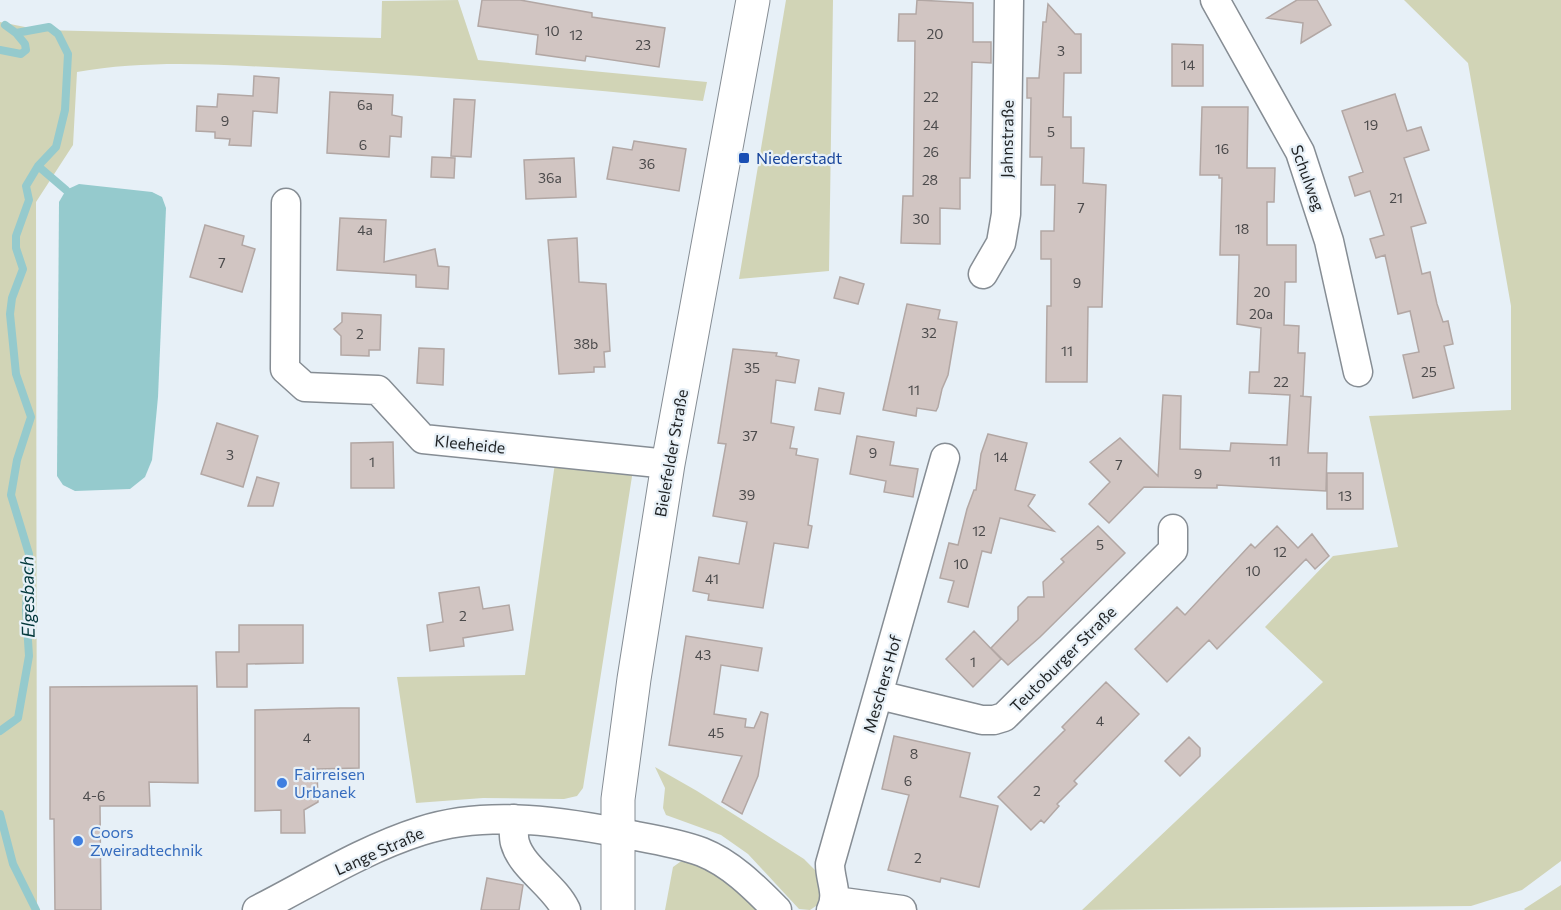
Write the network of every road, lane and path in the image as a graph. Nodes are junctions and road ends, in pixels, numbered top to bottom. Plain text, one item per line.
1 (753, 0) edge
2 (1009, 0) edge
3 (1215, 0) edge
4 (286, 203) dead end
5 (983, 274) dead end
6 (1358, 372) dead end
7 (945, 458) dead end
8 (668, 465) junction
9 (1173, 529) dead end
10 (879, 695) junction
11 (513, 819) junction
12 (616, 832) junction
13 (833, 906) edge
14 (257, 910) edge
15 (566, 910) edge
16 (618, 910) edge
17 (777, 910) edge
18 (902, 910) edge

1 - 8 main road, Bielefelder Straße
2 - 5 street, Jahnstraße
3 - 6 street, Schulweg
4 - 8 street, Kleeheide
7 - 10 street, Meschers Hof
8 - 12 main road, Bielefelder Straße
9 - 10 street, Teutoburger Straße
10 - 13 street, Meschers Hof
11 - 12 street, Lange Straße
11 - 14 street, Lange Straße
11 - 15 street
12 - 16 main road, Bielefelder Straße
12 - 17 street
13 - 18 street

